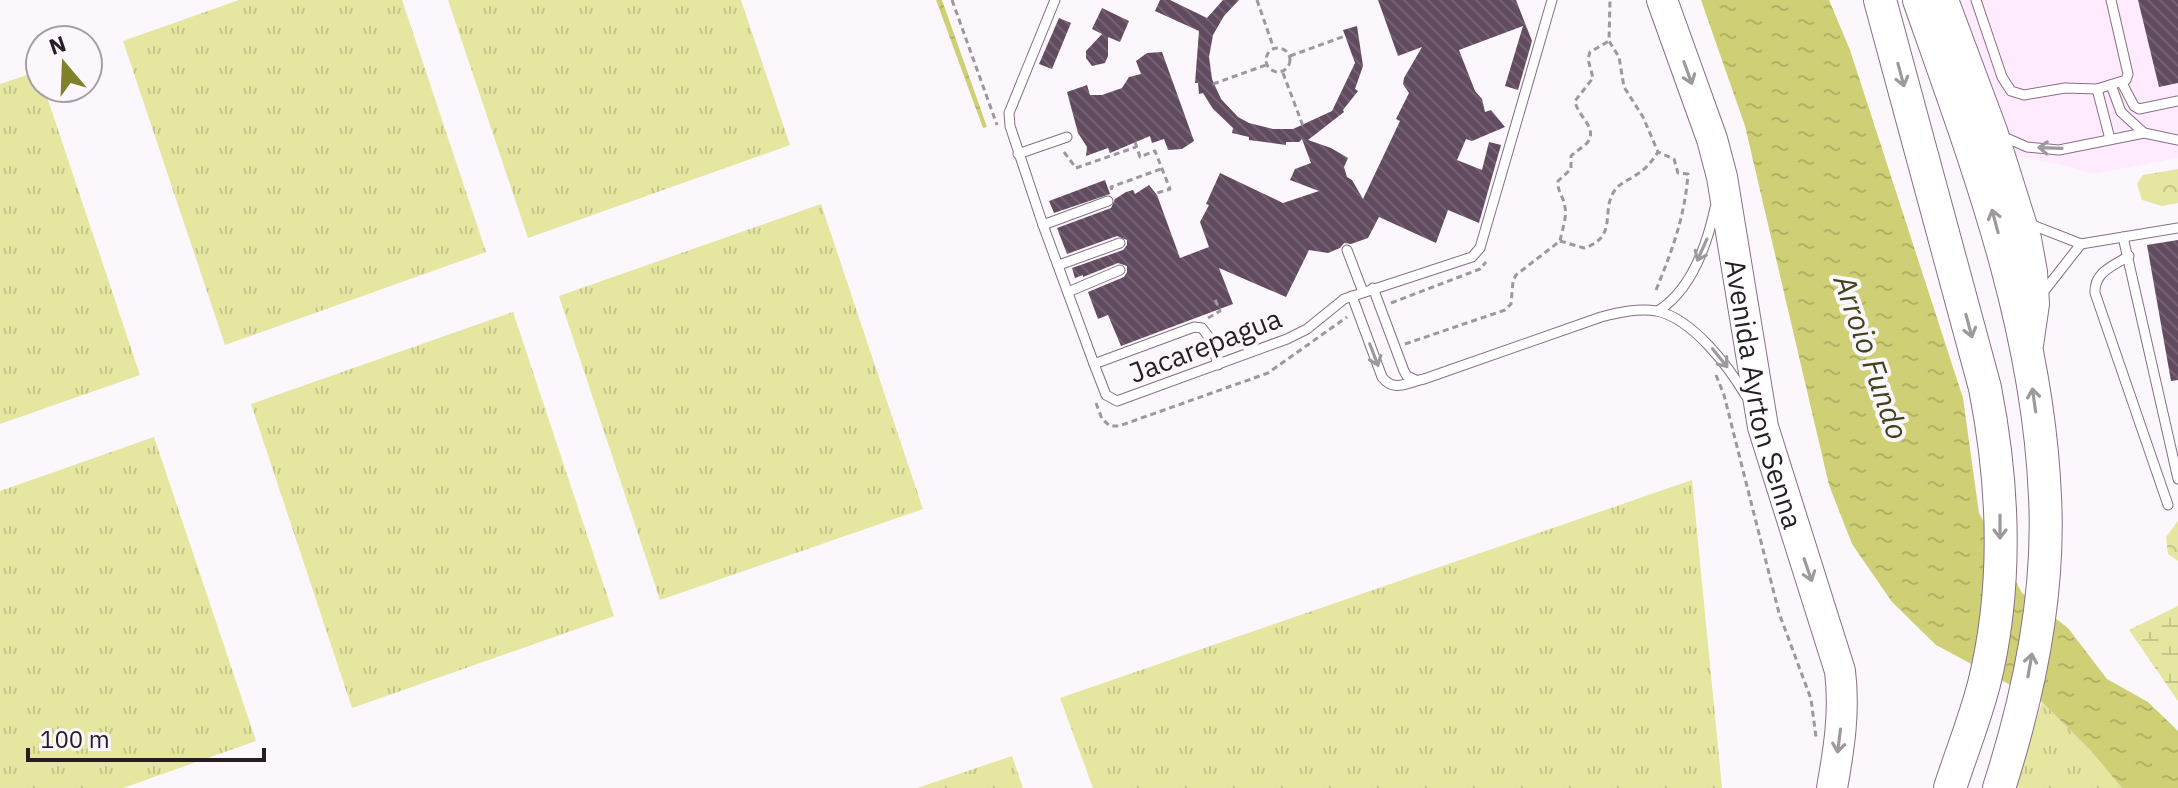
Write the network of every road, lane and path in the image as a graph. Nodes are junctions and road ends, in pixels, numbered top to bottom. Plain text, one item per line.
1 (1055, 0) edge
2 (1257, 0) edge
3 (1552, 0) edge
4 (1610, 0) edge
5 (1662, 0) edge
6 (1880, 0) edge
7 (1919, 0) edge
8 (1943, 0) edge
9 (1976, 0) edge
10 (2111, 0) edge
11 (1345, 36) dead end
12 (1609, 41) junction
13 (1274, 49) junction
14 (1290, 56) junction
15 (1267, 65) junction
16 (1283, 71) junction
17 (2122, 83) junction
18 (1213, 84) dead end
19 (2111, 85) junction
20 (2097, 89) junction
21 (2178, 101) edge
22 (1303, 126) dead end
23 (1992, 131) junction
24 (2144, 133) junction
25 (1063, 138) joint
26 (2110, 139) junction
27 (2178, 140) edge
28 (1658, 152) junction
29 (1018, 154) junction
30 (1161, 169) junction
31 (1722, 177) junction
32 (1154, 194) dead end
33 (1108, 201) joint
34 (2020, 221) junction
35 (1043, 225) junction
36 (2178, 228) edge
37 (2123, 237) junction
38 (1560, 241) junction
39 (1120, 243) dead end
40 (2081, 244) junction
41 (1347, 250) dead end
42 (2129, 256) junction
43 (1059, 265) junction
44 (1120, 270) dead end
45 (1373, 288) junction
46 (1656, 290) dead end
47 (1068, 292) junction
48 (1363, 292) junction
49 (1352, 296) junction
50 (1214, 297) dead end
51 (2034, 304) junction
52 (1658, 311) junction
53 (1358, 314) junction
54 (1202, 328) junction
55 (1394, 348) junction
56 (2028, 351) junction
57 (1094, 364) junction
58 (1218, 365) junction
59 (1416, 380) junction
60 (1094, 399) dead end
61 (1763, 427) junction
62 (2175, 445) edge
63 (2178, 476) edge
64 (2168, 505) dead end
65 (1832, 788) edge
66 (1950, 788) edge
67 (1999, 788) edge

1 - 29 lane
2 - 13 path
3 - 45 lane, Jacarepagua
4 - 12 path
5 -> 31 highway, Avenida Ayrton Senna
6 -> 66 highway
56 -> 7 highway
8 - 23 highway
9 - 20 lane
10 - 17 lane
11 - 14 path
12 - 28 path
12 - 38 path
13 - 14 path
13 - 15 path
14 - 16 path
15 - 16 path
15 - 18 path
16 - 22 path
17 - 19 lane
17 - 21 lane
19 - 20 lane
19 - 24 lane
20 - 26 lane
26 -> 23 lane
23 - 34 highway
24 - 26 lane
24 - 27 lane
25 - 29 lane
25 - 30 path
28 - 38 path
28 - 46 path
29 - 35 lane
30 - 32 path
30 - 33 path
31 -> 52 lane
31 - 61 highway, Avenida Ayrton Senna
33 - 35 lane
34 - 40 lane
34 - 51 highway
35 - 43 lane
36 - 37 lane
37 - 40 lane
37 - 42 lane
38 - 55 path
39 - 43 lane
40 - 51 lane
41 - 48 lane
42 - 62 lane
42 - 64 lane
43 - 47 lane
44 - 47 lane
45 - 48 lane, Jacarepagua
45 - 55 lane
47 - 57 lane
48 - 49 lane, Jacarepagua
49 - 53 lane
49 - 58 lane, Jacarepagua
50 - 54 path
51 - 56 highway
52 - 59 lane
52 -> 61 lane
53 -> 59 lane
53 - 60 path
54 - 57 lane
54 - 58 lane
55 - 59 lane
67 -> 56 highway
57 - 58 lane, Jacarepagua
61 -> 65 highway, Avenida Ayrton Senna
62 - 63 lane

